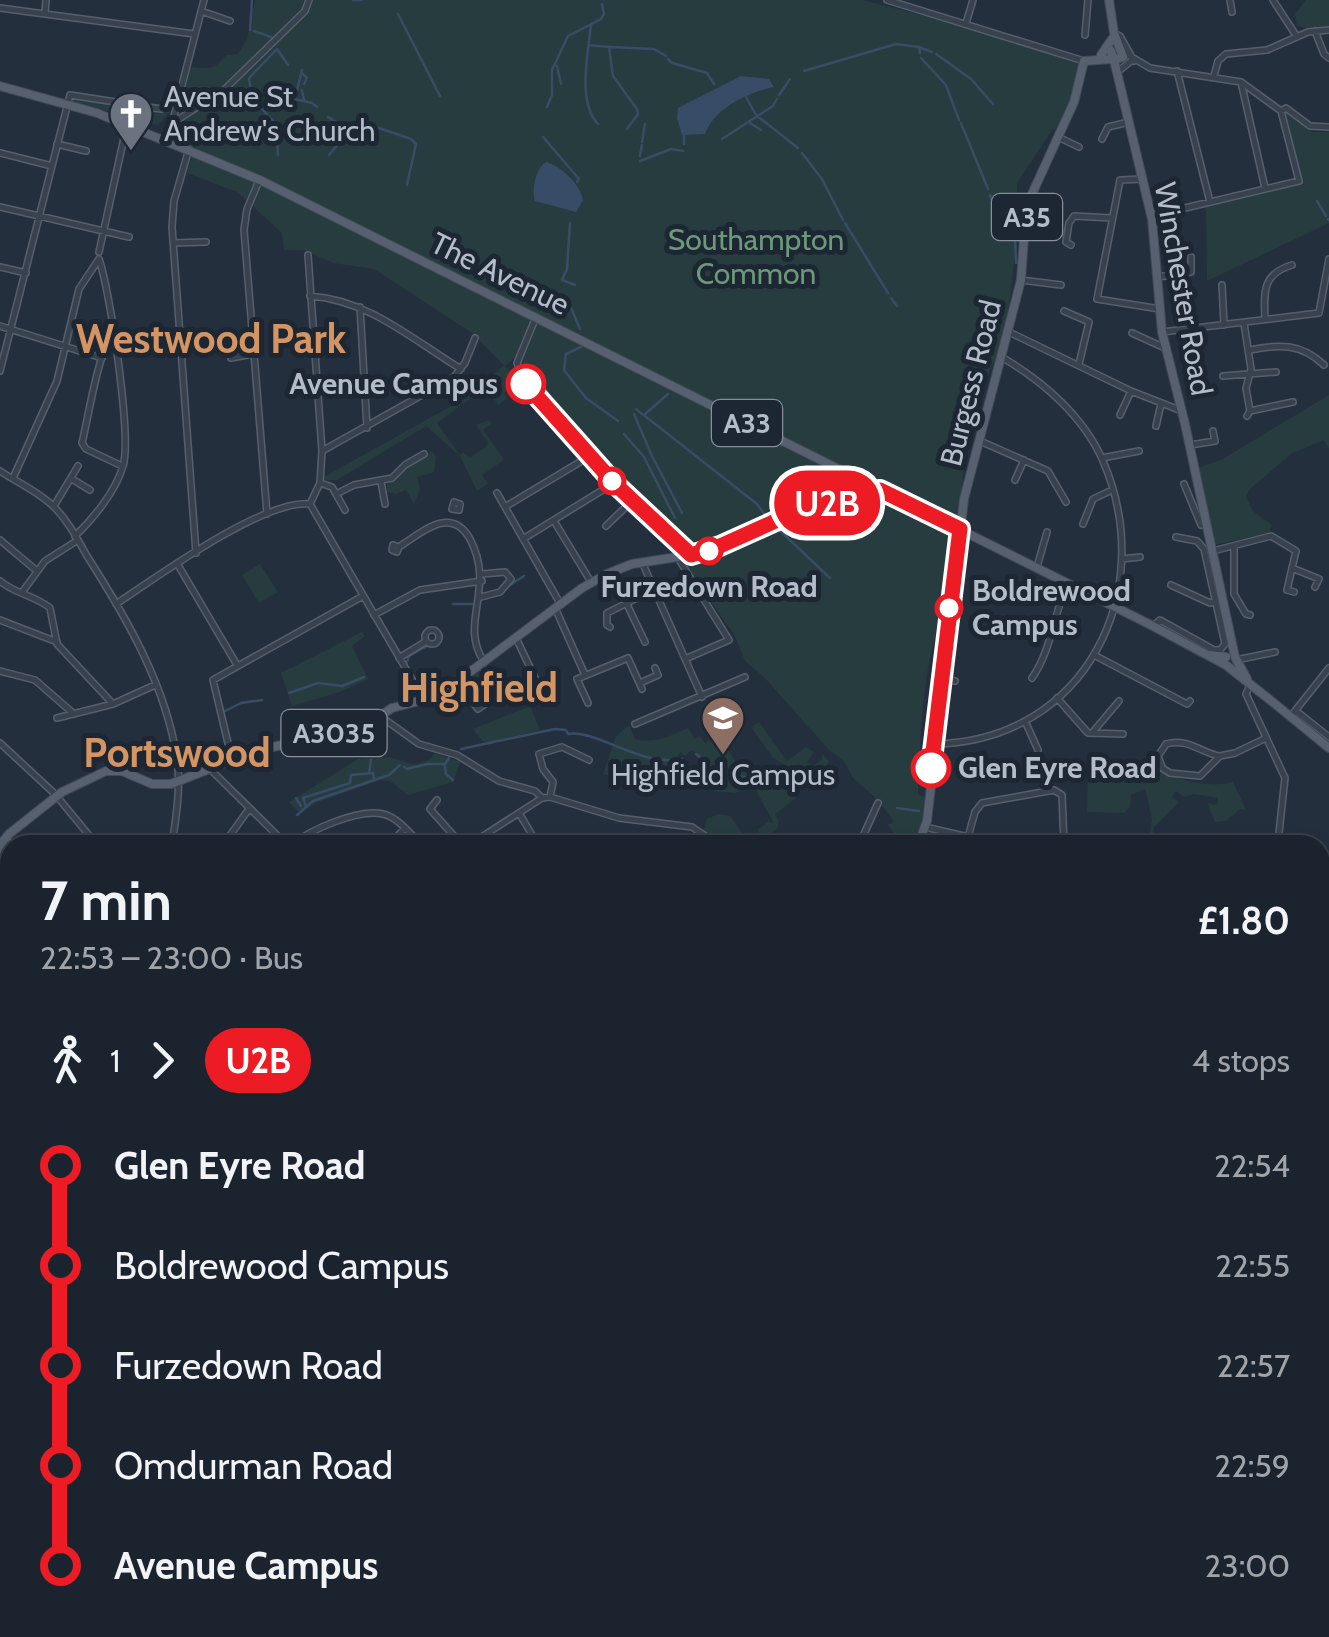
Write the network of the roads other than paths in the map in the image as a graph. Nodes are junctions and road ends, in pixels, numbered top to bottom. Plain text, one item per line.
1 (46, 0) edge
2 (204, 0) edge
3 (309, 0) edge
4 (887, 0) edge
5 (972, 0) edge
6 (1088, 0) edge
7 (1109, 0) edge
8 (1230, 0) edge
9 (1274, 0) edge
10 (0, 8) edge
11 (201, 11) junction
12 (1232, 12) dead end
13 (44, 14) junction
14 (226, 23) dead end
15 (966, 23) junction
16 (1329, 30) edge
17 (1316, 31) junction
18 (194, 34) junction
19 (1085, 35) dead end
20 (1297, 36) junction
21 (1118, 55) junction
22 (1329, 58) edge
23 (1084, 60) junction
24 (1177, 71) junction
25 (1214, 76) junction
26 (1241, 82) junction
27 (3, 89) edge
28 (66, 105) junction
29 (161, 108) dead end
30 (1282, 111) junction
31 (173, 120) junction
32 (1129, 122) junction
33 (128, 124) junction
34 (1329, 127) edge
35 (1101, 134) dead end
36 (1058, 137) junction
37 (164, 139) junction
38 (58, 144) junction
39 (1076, 147) dead end
40 (83, 149) dead end
41 (189, 149) junction
42 (0, 153) edge
43 (52, 166) junction
44 (1142, 179) junction
45 (260, 180) junction
46 (1265, 188) junction
47 (1210, 202) junction
48 (0, 207) edge
49 (1164, 214) dead end
50 (40, 216) junction
51 (1112, 218) junction
52 (103, 231) junction
53 (129, 237) dead end
54 (172, 243) junction
55 (1066, 243) dead end
56 (202, 244) dead end
57 (308, 255) dead end
58 (99, 256) junction
59 (1190, 257) dead end
60 (1329, 259) edge
61 (1292, 265) dead end
62 (0, 267) edge
63 (26, 273) junction
64 (1158, 277) junction
65 (1021, 280) junction
66 (1056, 282) dead end
67 (1222, 285) dead end
68 (310, 296) junction
69 (360, 307) junction
70 (1160, 310) junction
71 (1064, 311) dead end
72 (536, 318) junction
73 (1266, 319) junction
74 (1244, 323) junction
75 (1224, 325) junction
76 (0, 326) edge
77 (12, 330) junction
78 (1009, 332) junction
79 (1162, 332) junction
80 (1132, 333) dead end
81 (113, 334) junction
82 (475, 338) dead end
83 (65, 346) junction
84 (1165, 348) junction
85 (1250, 350) junction
86 (253, 354) junction
87 (102, 358) junction
88 (231, 358) dead end
89 (1003, 358) junction
90 (1079, 364) junction
91 (1324, 365) dead end
92 (461, 369) junction
93 (0, 370) edge
94 (1276, 372) dead end
95 (1252, 374) junction
96 (1223, 376) dead end
97 (1131, 391) junction
98 (1293, 402) dead end
99 (1161, 404) junction
100 (1182, 411) junction
101 (1120, 412) dead end
102 (1158, 424) dead end
103 (366, 428) junction
104 (1213, 431) dead end
105 (980, 440) junction
106 (1190, 446) junction
107 (322, 451) junction
108 (1139, 452) dead end
109 (424, 454) dead end
110 (590, 456) junction
111 (1102, 458) junction
112 (1024, 460) junction
113 (78, 466) dead end
114 (123, 467) junction
115 (0, 471) edge
116 (12, 478) junction
117 (72, 479) junction
118 (1016, 480) dead end
119 (380, 481) junction
120 (320, 483) junction
121 (614, 483) junction
122 (1198, 486) junction
123 (90, 490) dead end
124 (880, 490) junction
125 (1112, 490) junction
126 (497, 493) dead end
127 (336, 494) junction
128 (386, 499) dead end
129 (633, 500) junction
130 (1066, 502) dead end
131 (310, 504) junction
132 (54, 506) junction
133 (505, 507) junction
134 (342, 508) dead end
135 (456, 511) dead end
136 (267, 514) junction
137 (961, 517) junction
138 (452, 521) junction
139 (554, 522) junction
140 (945, 522) junction
141 (1199, 523) dead end
142 (1083, 524) dead end
143 (606, 526) dead end
144 (960, 529) junction
145 (1048, 532) dead end
146 (1176, 537) dead end
147 (77, 538) junction
148 (522, 539) junction
149 (0, 540) edge
150 (398, 546) dead end
151 (1234, 546) junction
152 (196, 553) junction
153 (1210, 554) junction
154 (691, 555) junction
155 (1142, 557) dead end
156 (678, 558) junction
157 (1122, 559) junction
158 (642, 562) junction
159 (178, 565) junction
160 (1033, 566) junction
161 (1292, 568) junction
162 (37, 570) junction
163 (1212, 571) junction
164 (482, 577) junction
165 (0, 581) edge
166 (591, 582) junction
167 (1067, 583) junction
168 (1171, 584) dead end
169 (1316, 586) dead end
170 (654, 590) junction
171 (24, 591) junction
172 (1294, 592) dead end
173 (618, 593) dead end
174 (363, 596) junction
175 (479, 597) junction
176 (1216, 602) junction
177 (116, 604) junction
178 (627, 604) junction
179 (558, 608) junction
180 (1116, 608) junction
181 (374, 615) junction
182 (1250, 615) dead end
183 (0, 620) edge
184 (607, 626) dead end
185 (1153, 626) junction
186 (516, 638) junction
187 (642, 639) dead end
188 (56, 642) junction
189 (425, 642) dead end
190 (1274, 650) dead end
191 (1094, 655) junction
192 (399, 658) junction
193 (1229, 659) junction
194 (685, 660) junction
195 (483, 663) junction
196 (237, 665) junction
197 (655, 668) dead end
198 (1329, 668) edge
199 (0, 671) edge
200 (586, 676) junction
201 (745, 677) dead end
202 (943, 678) junction
203 (1032, 678) dead end
204 (457, 681) junction
205 (955, 681) dead end
206 (537, 682) dead end
207 (155, 685) junction
208 (1250, 686) junction
209 (500, 693) junction
210 (508, 695) dead end
211 (702, 696) junction
212 (1265, 696) junction
213 (1057, 698) junction
214 (424, 700) junction
215 (1190, 701) dead end
216 (1119, 702) dead end
217 (113, 704) junction
218 (588, 704) dead end
219 (74, 714) junction
220 (1293, 714) junction
221 (380, 716) junction
222 (57, 718) dead end
223 (1024, 721) junction
224 (635, 724) dead end
225 (1092, 733) junction
226 (1122, 734) dead end
227 (1329, 737) edge
228 (1266, 738) junction
229 (0, 743) edge
230 (934, 744) junction
231 (1329, 748) edge
232 (1039, 750) dead end
233 (175, 751) junction
234 (1210, 754) junction
235 (1222, 755) junction
236 (177, 760) junction
237 (232, 760) junction
238 (589, 760) dead end
239 (1212, 764) junction
240 (210, 768) junction
241 (122, 771) junction
242 (190, 775) junction
243 (178, 780) junction
244 (57, 796) junction
245 (546, 797) junction
246 (437, 800) dead end
247 (878, 803) dead end
248 (249, 809) junction
249 (519, 813) junction
250 (925, 827) junction
251 (404, 828) junction
252 (13, 835) edge
253 (89, 835) edge
254 (173, 835) edge
255 (230, 835) edge
256 (278, 835) edge
257 (305, 835) edge
258 (397, 835) edge
259 (411, 835) edge
260 (456, 835) edge
261 (483, 835) edge
262 (532, 835) edge
263 (705, 835) edge
264 (864, 835) edge
265 (922, 835) edge
266 (959, 835) edge
267 (969, 835) edge
268 (1064, 835) edge
269 (1279, 835) edge

1 - 13 street
2 - 11 street
3 - 31 street
4 - 15 street
5 - 15 street
6 - 19 street
7 - 21 main road, Winchester Road
8 - 12 street
9 - 20 street
10 - 13 street
11 - 14 street
11 - 18 street
13 - 18 street
15 - 23 street
16 - 17 street
17 - 20 street
17 - 22 street
18 - 31 street
20 - 25 street
21 - 23 main road
21 - 24 street
21 - 32 main road, Winchester Road
23 - 36 main road, Burgess Road / A35
24 - 25 street
24 - 47 street
25 - 26 street
26 - 30 street
26 - 46 street
27 - 28 main road, The Avenue / A33
28 - 29 street
28 - 33 main road, The Avenue / A33
28 - 38 street
30 - 34 street
30 - 46 street
31 - 37 street
32 - 35 street
32 - 44 main road, Winchester Road
33 - 37 main road, The Avenue / A33
33 - 52 street
36 - 39 street
36 - 65 main road, Burgess Road / A35
37 - 41 main road, The Avenue / A33
38 - 40 street
38 - 43 street
41 - 45 main road, The Avenue / A33
41 - 54 street
42 - 43 street
43 - 50 street
44 - 51 street
44 - 64 main road, Winchester Road
45 - 72 main road, The Avenue / A33
45 - 86 street
46 - 47 street
47 - 49 street
48 - 50 street
50 - 52 street
50 - 63 street
51 - 55 street
51 - 70 street
52 - 53 street
52 - 58 street
54 - 56 street
54 - 152 street
57 - 68 street
58 - 81 street
58 - 83 street
59 - 64 street
60 - 73 street
61 - 73 street
62 - 63 street
63 - 77 street
64 - 70 main road, Winchester Road
65 - 66 street
65 - 78 main road, Burgess Road / A35
67 - 75 street
68 - 69 street
68 - 107 street
69 - 92 street
69 - 103 street
70 - 79 main road, Winchester Road
71 - 90 street
72 - 110 street
72 - 124 main road, The Avenue / A33
73 - 74 street
74 - 75 street
74 - 85 street
75 - 79 street
76 - 77 street
77 - 83 street
77 - 93 street
78 - 89 main road, Burgess Road / A35
78 - 90 street
79 - 84 main road, Winchester Road
80 - 84 street
81 - 87 street
81 - 114 street
82 - 92 street
83 - 87 street
83 - 116 street
84 - 100 main road, Winchester Road
85 - 91 street
85 - 95 street
86 - 88 street
86 - 136 street
87 - 114 street
89 - 105 main road, Burgess Road / A35
89 - 111 street
90 - 97 street
92 - 103 street
94 - 95 street
95 - 96 street
95 - 98 street
97 - 99 street
97 - 101 street
99 - 100 street
99 - 102 street
100 - 106 main road, Winchester Road
103 - 107 street
104 - 106 street
105 - 112 street
105 - 137 main road, Burgess Road / A35
106 - 122 main road, Winchester Road
107 - 120 street
108 - 111 street
109 - 119 street
110 - 121 street
110 - 133 street
111 - 125 street
112 - 118 street
112 - 130 street
113 - 117 street
114 - 147 street
115 - 116 street
116 - 132 street
117 - 123 street
117 - 132 street
119 - 127 street
119 - 128 street
120 - 127 street
120 - 131 street
121 - 129 street
121 - 139 street
122 - 141 street
122 - 153 main road, Winchester Road
124 - 140 main road, The Avenue / A33
124 - 154 main road, A3035
125 - 142 street
125 - 157 street
126 - 133 street
127 - 134 street
129 - 143 street
129 - 154 street
131 - 136 street
131 - 174 street
132 - 147 street
133 - 148 street
135 - 138 street
136 - 152 street
137 - 140 main road
137 - 144 main road, Burgess Road / A35
138 - 150 street
138 - 164 street
139 - 148 street
139 - 166 street
140 - 144 main road, The Avenue / A33
144 - 160 main road, A33
144 - 202 main road, Burgess Road / A35
145 - 160 street
146 - 153 street
147 - 162 street
147 - 177 street
148 - 179 street
149 - 162 street
151 - 153 street
151 - 161 street
151 - 182 street
152 - 159 street
153 - 163 main road, Winchester Road
154 - 156 main road, A3035
155 - 157 street
156 - 158 main road, A3035
156 - 194 street
157 - 180 street
158 - 166 main road, A3035
158 - 170 street
159 - 177 street
159 - 196 street
160 - 167 main road, A33
161 - 169 street
161 - 172 street
162 - 171 street
163 - 176 street, Winchester Road
163 - 193 main road, Winchester Road
164 - 175 street
164 - 175 street
164 - 181 street
165 - 171 street
166 - 179 main road, A3035
167 - 180 main road, A33
167 - 203 street
168 - 176 street
170 - 178 street
170 - 194 street
171 - 188 street
173 - 178 street
174 - 181 street
174 - 196 street
175 - 195 street
176 - 193 street, Winchester Road
177 - 207 street
178 - 184 street
178 - 187 street
179 - 186 main road, A3035
179 - 200 street
180 - 185 main road, A33
180 - 191 street
181 - 192 street
183 - 188 street
185 - 193 main road, A33
185 - 193 street
186 - 195 main road, A3035
186 - 206 street
188 - 217 street
189 - 192 street
190 - 193 street
191 - 213 street
191 - 215 street
192 - 214 street
193 - 208 main road
193 - 212 main road
194 - 211 street
195 - 204 main road, A3035
195 - 209 street
196 - 237 street
197 - 200 street
198 - 220 street
199 - 219 street
200 - 218 street
201 - 211 street
202 - 205 street
202 - 230 main road, Burgess Road / A35
204 - 209 street
204 - 214 main road, A3035
207 - 217 street
207 - 233 street
208 - 212 main road
208 - 228 street
209 - 210 street
211 - 224 street
212 - 220 main road
213 - 223 street
213 - 225 street
214 - 221 main road, A3035
216 - 225 street
217 - 219 street
219 - 222 street
220 - 227 street
220 - 231 main road
221 - 237 main road, A3035
221 - 245 street
223 - 230 street
223 - 232 street
225 - 226 street
228 - 235 street
228 - 269 street
229 - 244 street
230 - 250 main road, Burgess Road / A35
233 - 236 street
233 - 241 street
234 - 235 street
234 - 239 street
234 - 239 street
235 - 239 street
236 - 242 street
236 - 243 street
237 - 240 main road, A3035
238 - 245 street
240 - 242 main road, A3035
240 - 248 street
241 - 243 main road, A3035
241 - 244 main road
242 - 243 main road, A3035
243 - 254 street
244 - 252 main road
244 - 253 street
245 - 249 street
245 - 263 street
246 - 260 street
247 - 264 street
248 - 255 street
248 - 256 street
249 - 261 street
249 - 262 street
250 - 265 main road, Burgess Road / A35
250 - 266 street
251 - 257 street
251 - 258 street
251 - 259 street
267 - 268 street

